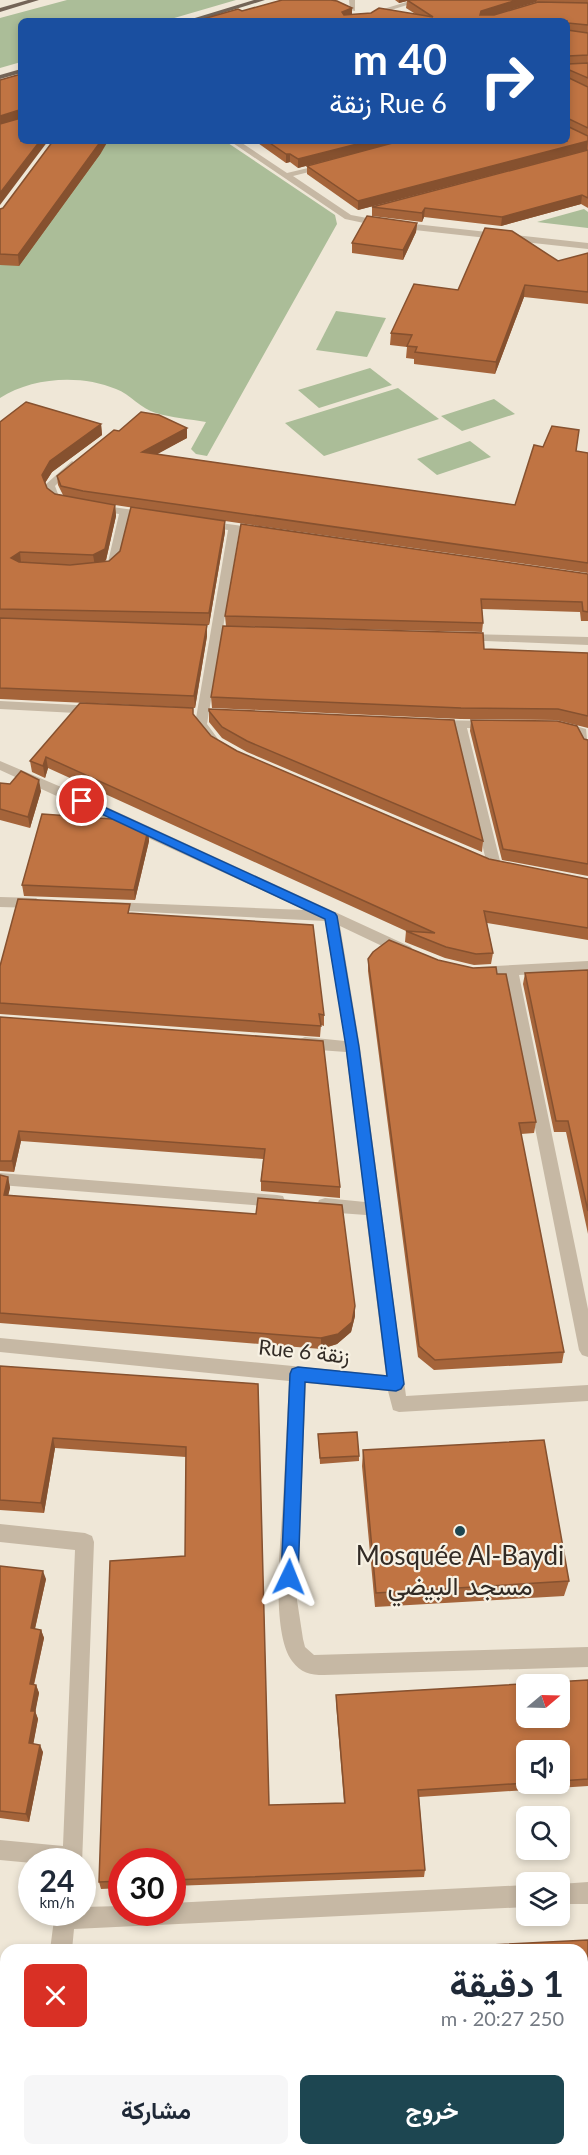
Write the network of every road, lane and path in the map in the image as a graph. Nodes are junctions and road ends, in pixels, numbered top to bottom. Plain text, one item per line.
1 (36, 0) edge
2 (262, 0) edge
3 (352, 0) edge
4 (420, 0) edge
5 (345, 7) edge
6 (0, 10) edge
7 (353, 10) junction
8 (365, 16) junction
9 (199, 18) edge
10 (358, 18) edge
11 (369, 18) edge
12 (18, 72) edge
13 (0, 77) edge
14 (238, 144) edge
15 (330, 164) edge
16 (285, 176) junction
17 (371, 211) edge
18 (348, 217) junction
19 (588, 246) edge
20 (80, 458) edge
21 (124, 512) junction
22 (158, 517) edge
23 (190, 522) edge
24 (234, 528) junction
25 (270, 533) edge
26 (95, 571) edge
27 (456, 638) edge
28 (588, 641) edge
29 (0, 705) edge
30 (107, 710) edge
31 (425, 724) edge
32 (460, 725) junction
33 (508, 725) edge
34 (544, 726) edge
35 (587, 738) edge
36 (222, 746) edge
37 (0, 765) edge
38 (477, 858) edge
39 (494, 865) junction
40 (511, 868) edge
41 (0, 903) edge
42 (48, 904) edge
43 (95, 906) edge
44 (331, 916) junction
45 (423, 958) edge
46 (588, 966) edge
47 (464, 970) edge
48 (511, 970) junction
49 (294, 1043) edge
50 (353, 1047) junction
51 (0, 1179) edge
52 (291, 1202) edge
53 (314, 1204) edge
54 (372, 1209) junction
55 (585, 1322) edge
56 (0, 1345) edge
57 (588, 1350) edge
58 (298, 1374) junction
59 (396, 1384) junction
60 (588, 1393) edge
61 (0, 1533) edge
62 (588, 1657) edge
63 (73, 1848) edge
64 (0, 1850) edge
65 (18, 1852) edge
66 (588, 1893) edge
67 (570, 1894) edge
68 (516, 1896) edge
69 (96, 1915) edge
70 (64, 1926) edge
71 (62, 1944) edge

1 - 6 main road
2 - 9 main road
3 - 7 street
4 - 8 street
5 - 7 street
7 - 8 street
8 - 10 street
8 - 11 street
12 - 13 main road
14 - 16 street
15 - 16 street
16 - 18 street
17 - 18 street
18 - 19 street
20 - 21 street
21 - 22 street
21 - 26 street
23 - 24 street
24 - 25 street
24 - 36 street
27 - 28 street
29 - 30 street
31 - 32 street
32 - 33 street
32 - 39 street
34 - 35 street
37 - 44 street
38 - 39 street
39 - 40 street
41 - 42 street
43 - 44 street
44 - 45 street
44 - 50 street
46 - 48 street
47 - 48 street
48 - 55 street
49 - 50 street
50 - 54 street
51 - 52 street
53 - 54 street
54 - 59 street
55 - 57 street
56 - 58 street, Rue 6 زنقة
58 - 59 street, Rue 6 زنقة
58 - 62 street
59 - 60 street
61 - 63 street
64 - 65 street
66 - 67 street
68 - 69 street
70 - 71 street

